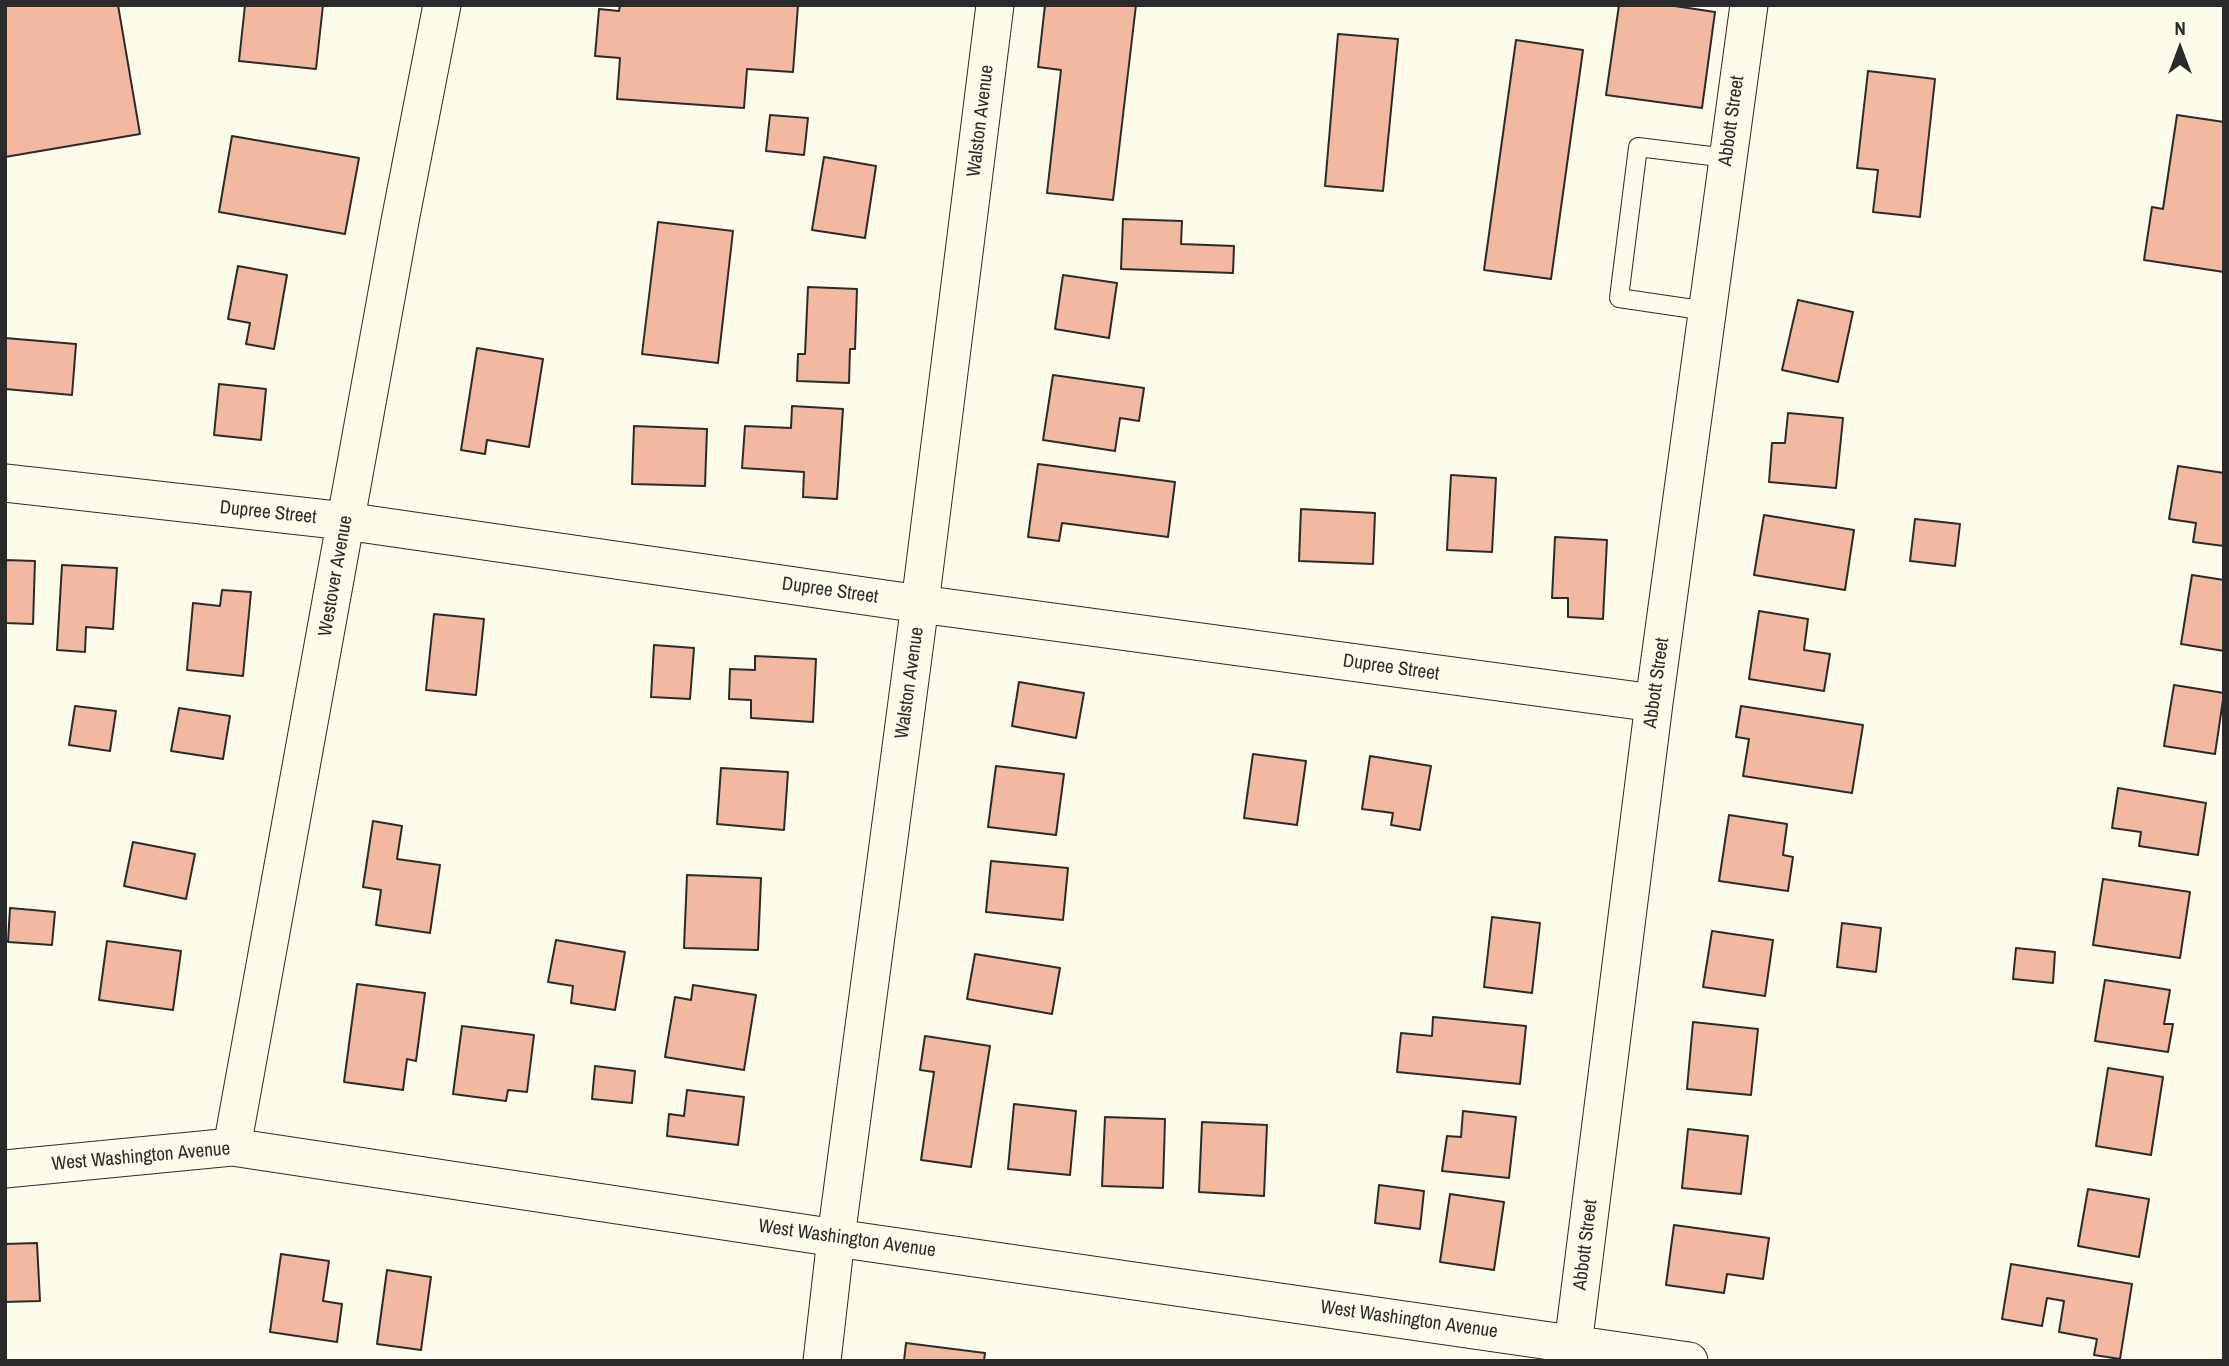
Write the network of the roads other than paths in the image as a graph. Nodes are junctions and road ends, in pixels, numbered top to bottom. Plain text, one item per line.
1 (442, 5) edge
2 (995, 5) edge
3 (1749, 5) edge
4 (1727, 158) junction
5 (1707, 311) junction
6 (5, 483) edge
7 (345, 522) junction
8 (920, 604) junction
9 (1654, 704) junction
10 (232, 1147) junction
11 (5, 1169) edge
12 (836, 1238) junction
13 (1572, 1352) edge
14 (822, 1361) edge
15 (1689, 1361) edge

1 - 7 street, Westover Avenue
2 - 8 street, Walston Avenue
3 - 4 street, Abbott Street
4 - 5 street, Abbott Street
4 - 5 lane
5 - 9 street, Abbott Street
6 - 7 street, Dupree Street
7 - 8 street, Dupree Street
7 - 10 street, Westover Avenue
8 - 9 street, Dupree Street
8 - 12 street, Walston Avenue
9 - 13 street, Abbott Street
10 - 11 street, West Washington Avenue
10 - 12 street, West Washington Avenue
12 - 13 street, West Washington Avenue
12 - 14 street, Walston Avenue
13 - 15 street, West Washington Avenue

